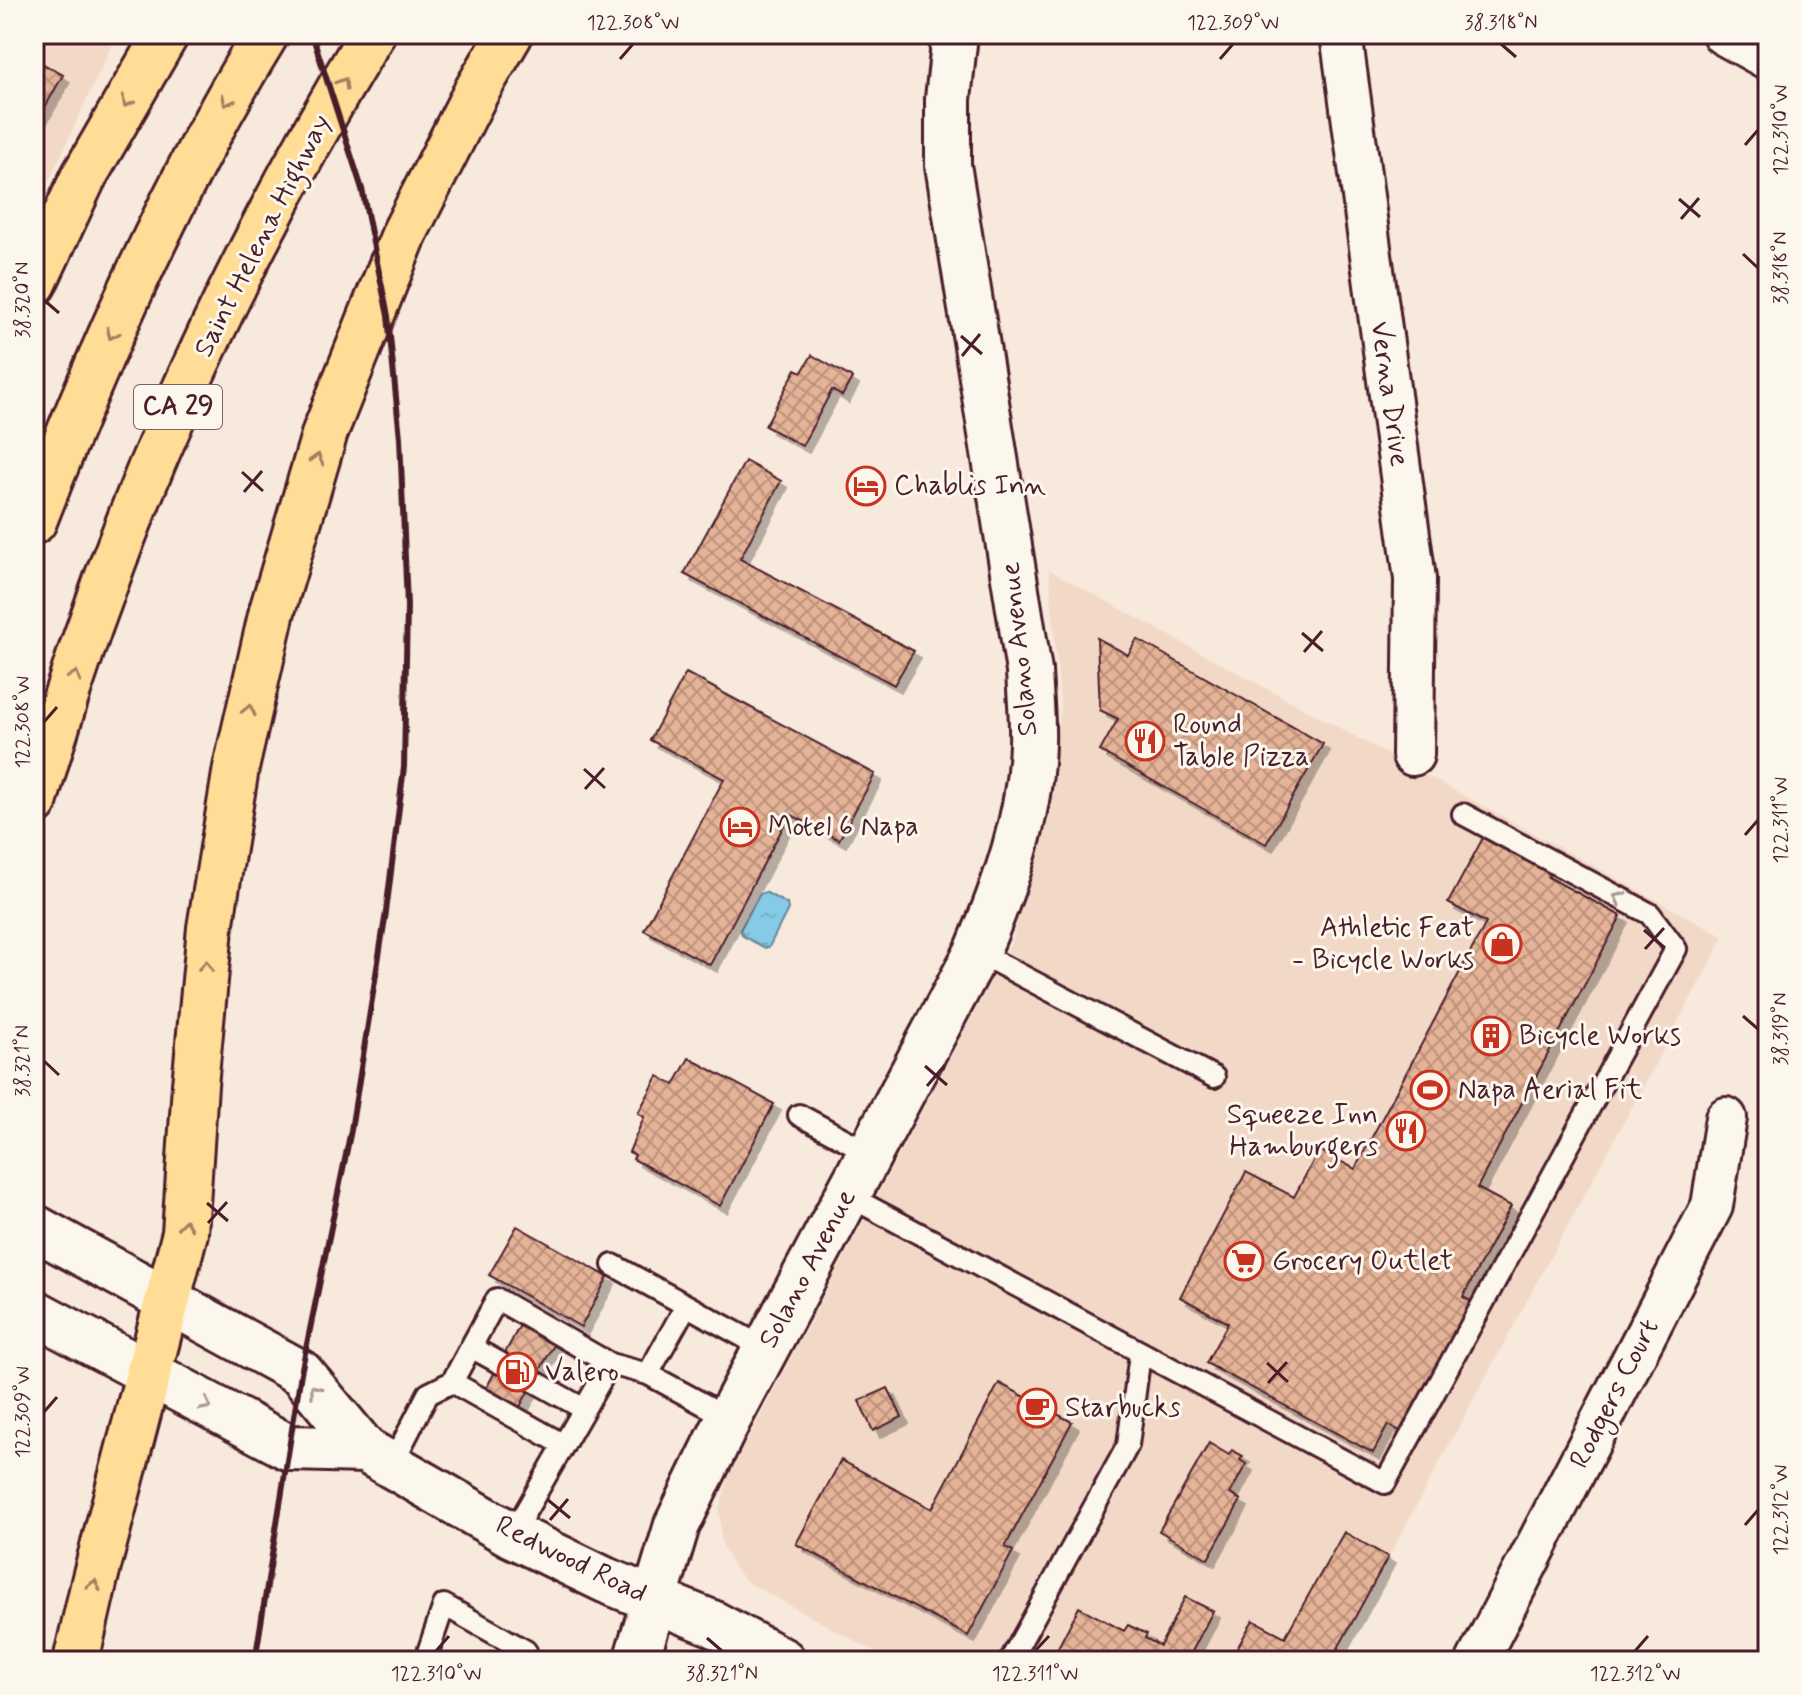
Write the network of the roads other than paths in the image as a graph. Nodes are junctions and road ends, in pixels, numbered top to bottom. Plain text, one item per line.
1 (166, 34) edge
2 (266, 34) edge
3 (372, 34) edge
4 (510, 34) edge
5 (955, 34) edge
6 (1341, 34) edge
7 (1723, 34) edge
8 (1768, 59) edge
9 (34, 283) edge
10 (34, 521) edge
11 (1413, 755) dead end
12 (34, 803) edge
13 (1463, 814) dead end
14 (977, 952) junction
15 (1214, 1077) dead end
16 (799, 1115) dead end
17 (1726, 1118) dead end
18 (870, 1153) junction
19 (847, 1195) junction
20 (34, 1227) edge
21 (613, 1265) dead end
22 (167, 1301) junction
23 (686, 1306) junction
24 (49, 1320) edge
25 (471, 1347) junction
26 (766, 1349) junction
27 (1140, 1354) junction
28 (500, 1363) dead end
29 (610, 1364) junction
30 (648, 1374) junction
31 (150, 1376) junction
32 (534, 1381) dead end
33 (452, 1382) junction
34 (584, 1409) junction
35 (729, 1418) junction
36 (564, 1445) junction
37 (378, 1457) junction
38 (512, 1535) junction
39 (655, 1600) junction
40 (76, 1661) edge
41 (425, 1661) edge
42 (523, 1661) edge
43 (636, 1661) edge
44 (783, 1661) edge
45 (1010, 1661) edge
46 (1477, 1661) edge

1 -> 9 highway
2 -> 10 highway, CA 29
12 -> 3 highway, Saint Helena Highway / CA 29
22 -> 4 highway
5 - 14 street, Solano Avenue
6 - 11 street, Verna Drive
7 - 8 street
27 -> 13 lane
14 - 15 lane
14 - 18 street, Solano Avenue
16 - 18 lane
17 - 46 street, Rodgers Court
18 - 19 street, Solano Avenue
19 - 26 street, Solano Avenue
19 - 27 lane
20 - 22 street, Redwood Road
21 - 23 lane
22 - 31 highway
37 -> 22 street, Redwood Road
23 - 26 lane
23 - 30 lane
24 - 31 street, Redwood Road
25 - 28 lane
25 - 29 lane
25 - 33 lane
26 - 35 street, Solano Avenue
27 - 45 lane
29 - 30 lane
29 - 34 lane
30 - 35 lane
31 -> 37 street, Redwood Road
40 -> 31 highway
32 - 34 lane
33 - 36 lane
33 - 37 lane
34 - 36 lane
35 - 39 street, Solano Avenue
36 - 38 lane
37 - 38 street, Redwood Road
38 - 39 street, Redwood Road
39 - 43 street, Solano Avenue
39 - 44 street, Redwood Road
41 - 42 lane

